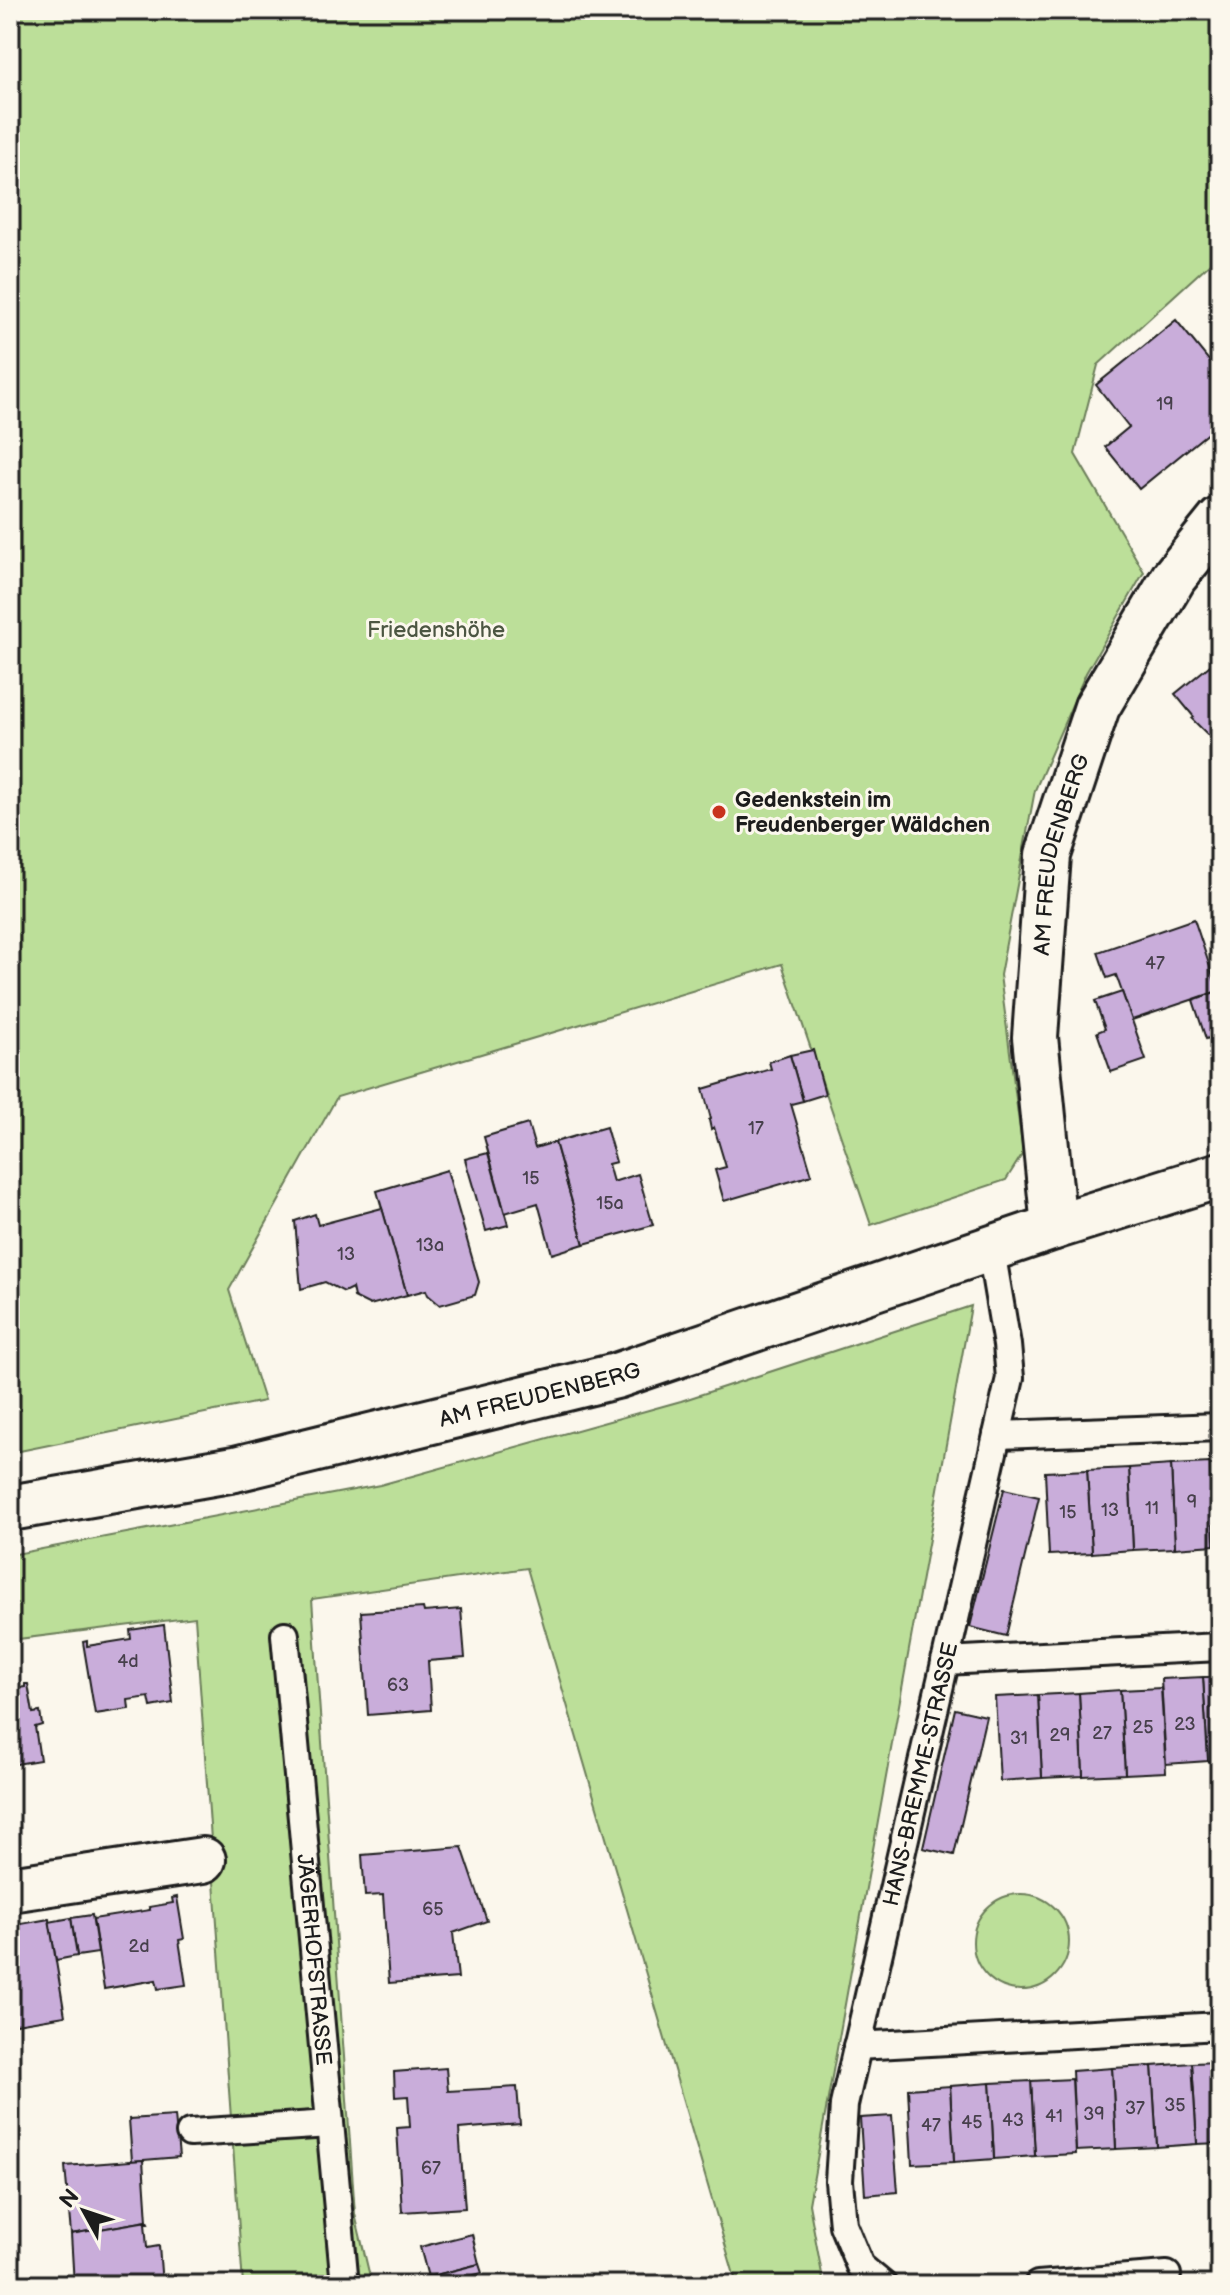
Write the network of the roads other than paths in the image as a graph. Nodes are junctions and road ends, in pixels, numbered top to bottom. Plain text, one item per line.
1 (1220, 520) edge
2 (1220, 1175) edge
3 (1054, 1227) junction
4 (991, 1250) junction
5 (1220, 1427) edge
6 (997, 1435) junction
7 (10, 1508) edge
8 (285, 1635) dead end
9 (1220, 1647) edge
10 (945, 1661) junction
11 (203, 1860) dead end
12 (10, 1889) edge
13 (1220, 2026) edge
14 (857, 2046) junction
15 (330, 2124) junction
16 (190, 2133) dead end
17 (1167, 2275) dead end
18 (345, 2285) edge
19 (883, 2285) edge
20 (1038, 2285) edge

1 - 3 street, AM FREUDENBERG
2 - 3 street, AM FREUDENBERG
3 - 4 street, AM FREUDENBERG
4 - 6 lane, HANS-BREMME-STRASSE
4 - 7 street, AM FREUDENBERG
5 - 6 lane
6 - 10 lane, HANS-BREMME-STRASSE
8 - 15 lane, JÄGERHOFSTRASSE
9 - 10 lane
10 - 14 lane, HANS-BREMME-STRASSE
11 - 12 street
13 - 14 lane
14 - 19 lane, HANS-BREMME-STRASSE
15 - 16 lane
15 - 18 lane, JÄGERHOFSTRASSE
17 - 20 lane

